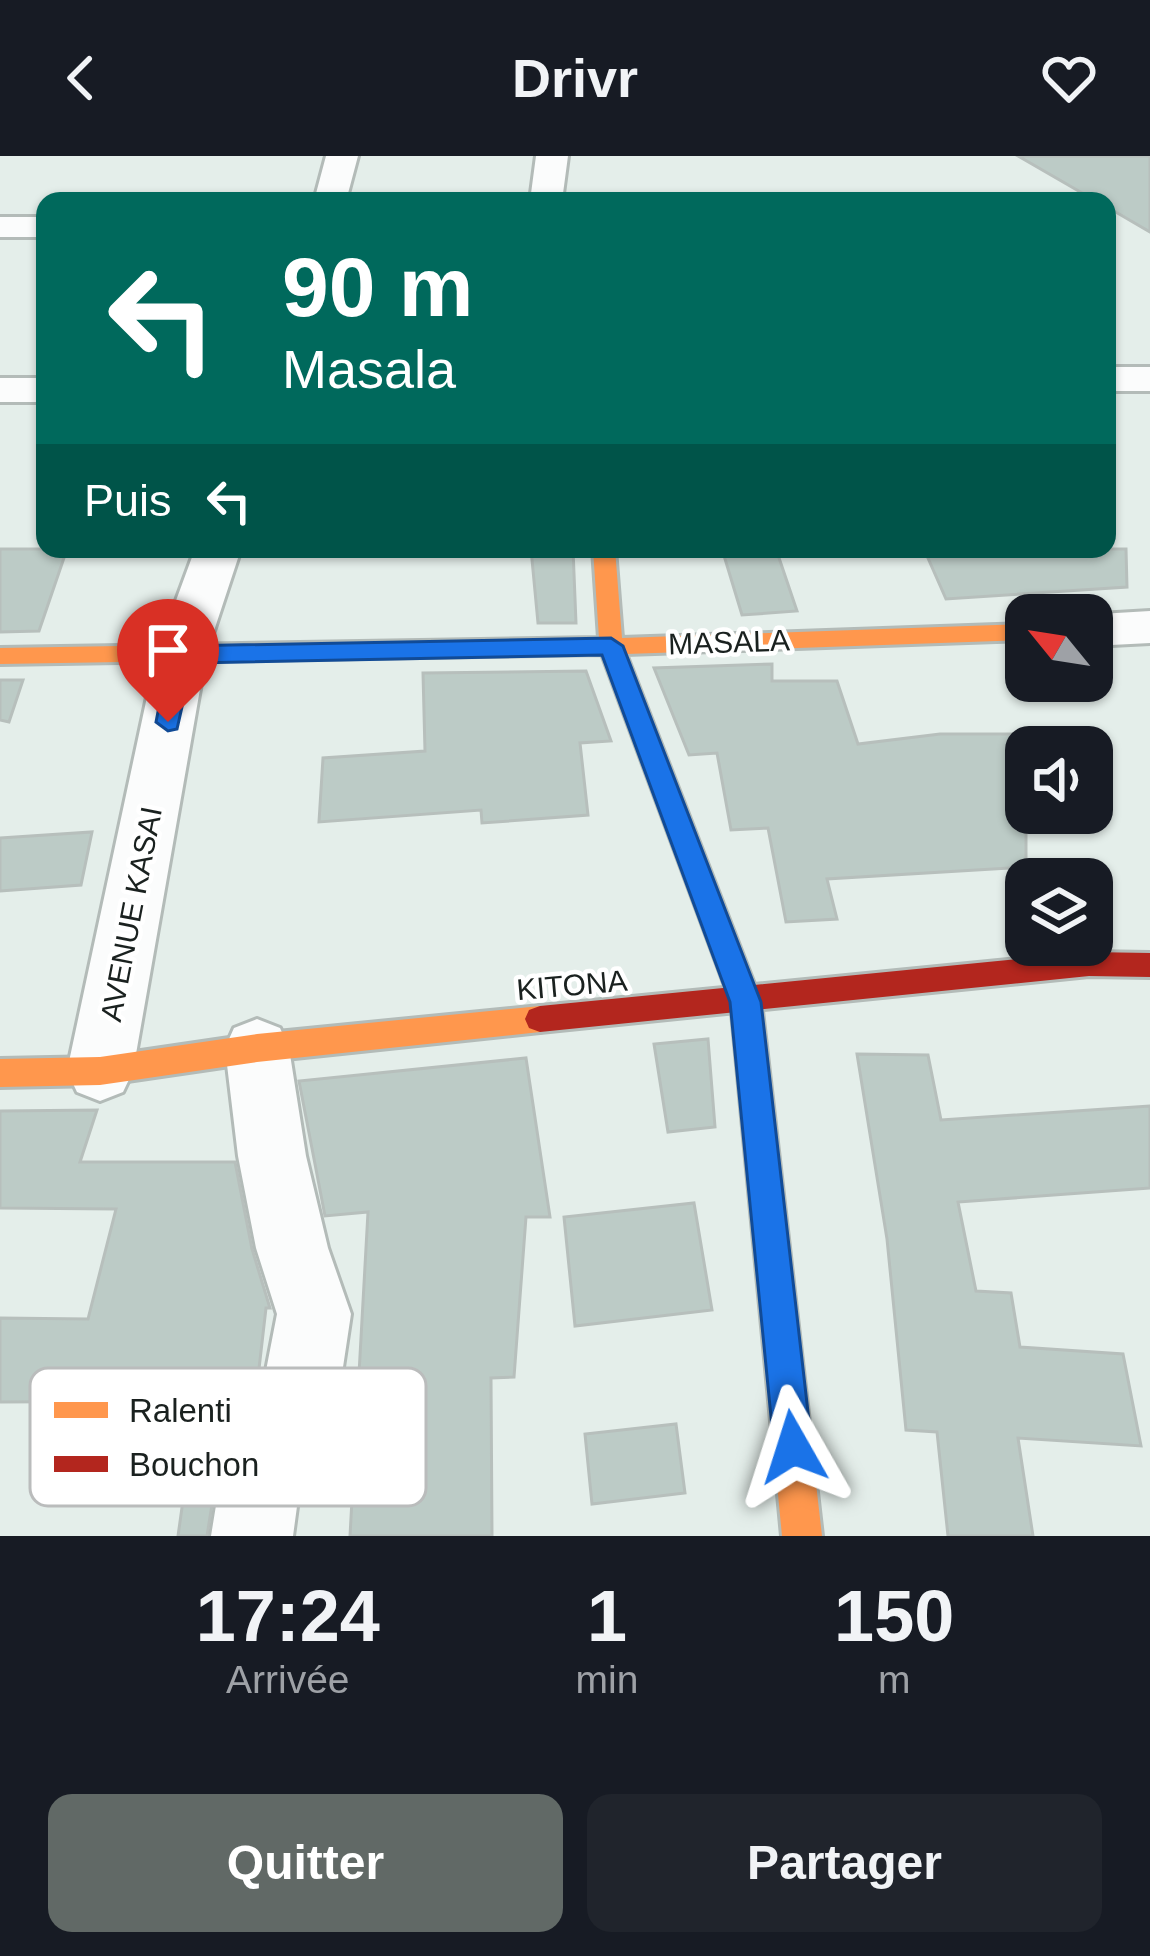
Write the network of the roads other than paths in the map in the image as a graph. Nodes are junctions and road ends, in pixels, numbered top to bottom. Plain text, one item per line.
1 (342, 156) edge
2 (552, 156) edge
3 (332, 192) edge
4 (547, 192) edge
5 (0, 227) edge
6 (36, 227) edge
7 (1116, 379) edge
8 (1150, 379) edge
9 (0, 390) edge
10 (36, 390) edge
11 (215, 558) edge
12 (605, 558) edge
13 (1150, 627) edge
14 (1113, 628) edge
15 (1005, 633) edge
16 (611, 646) junction
17 (181, 655) junction
18 (0, 656) edge
19 (1150, 965) edge
20 (746, 1002) junction
21 (257, 1048) junction
22 (100, 1071) junction
23 (0, 1073) edge
24 (304, 1368) edge
25 (256, 1506) edge
26 (251, 1536) edge
27 (802, 1536) edge

1 - 3 street
2 - 4 street
5 - 6 street
7 - 8 street
9 - 10 street
11 - 17 street, AVENUE KASAI
12 - 16 street
13 - 14 street
15 - 16 street, MASALA
16 - 17 street, MASALA
16 - 20 street
17 - 18 street, MASALA
17 - 22 street, AVENUE KASAI
19 - 20 street, KITONA
20 - 21 street, KITONA
20 - 27 street
21 - 22 street, KITONA
21 - 24 street
22 - 23 street, KITONA
25 - 26 street

